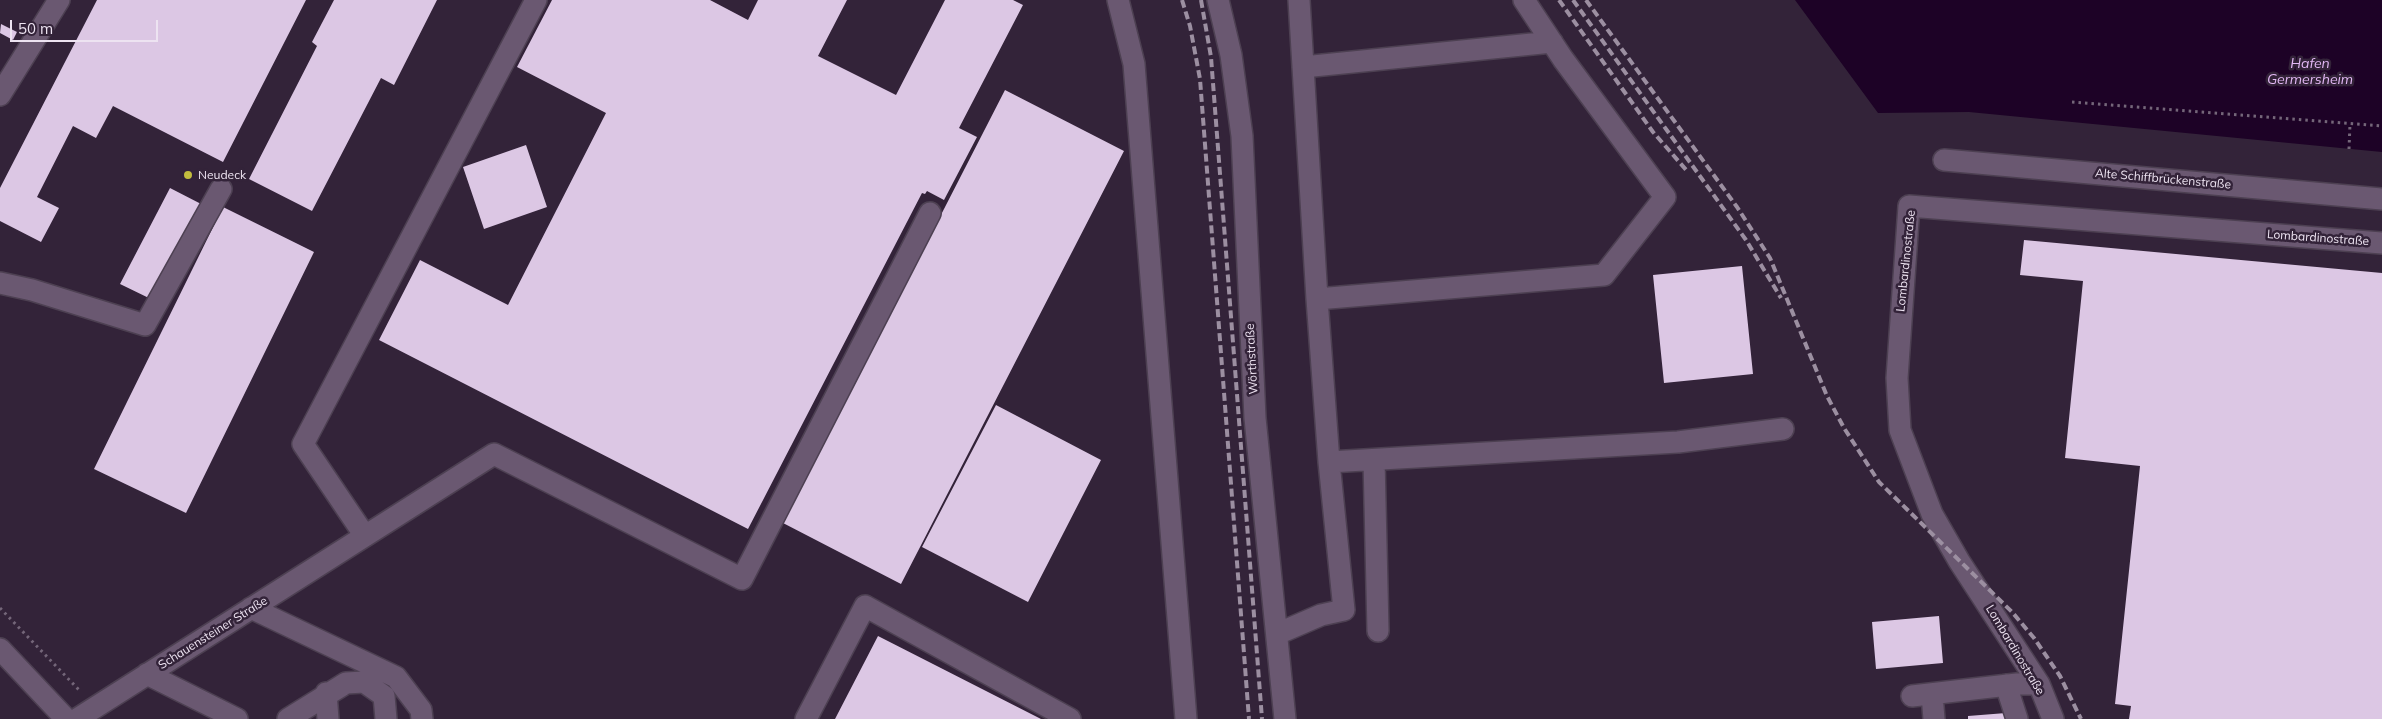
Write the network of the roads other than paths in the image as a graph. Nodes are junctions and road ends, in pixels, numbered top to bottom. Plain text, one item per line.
1 (59, 0) edge
2 (536, 0) edge
3 (1118, 0) edge
4 (1218, 0) edge
5 (1299, 0) edge
6 (1524, 0) edge
7 (1552, 42) junction
8 (1303, 67) junction
9 (0, 95) edge
10 (1944, 160) dead end
11 (221, 189) dead end
12 (2382, 199) edge
13 (930, 214) dead end
14 (2382, 243) edge
15 (3, 289) edge
16 (1317, 299) junction
17 (1783, 429) dead end
18 (1374, 460) junction
19 (1330, 462) junction
20 (357, 541) junction
21 (251, 608) junction
22 (1344, 610) junction
23 (1277, 634) junction
24 (0, 648) edge
25 (147, 674) junction
26 (2039, 684) junction
27 (2006, 685) junction
28 (326, 693) junction
29 (230, 718) edge
30 (66, 719) edge
31 (78, 719) edge
32 (288, 719) edge
33 (328, 719) edge
34 (386, 719) edge
35 (422, 719) edge
36 (806, 719) edge
37 (1070, 719) edge
38 (1186, 719) edge
39 (1285, 719) edge
40 (1934, 719) edge
41 (2017, 719) edge
42 (2053, 719) edge

1 - 9 street
2 - 20 street
3 - 38 street
4 - 23 street, Wörthstraße
5 - 8 street
6 - 7 street
7 - 8 street
7 - 16 street
8 - 16 street
10 - 12 street, Alte Schiffbrückenstraße
11 - 15 street
13 - 20 street, Schauensteiner Straße
14 - 26 street, Lombardinostraße
16 - 19 street
17 - 18 street
18 - 19 street
18 - 22 street
19 - 22 street
20 - 21 street, Schauensteiner Straße
21 - 25 street, Schauensteiner Straße
21 - 35 street
22 - 23 street
23 - 39 street, Wörthstraße
24 - 30 street
25 - 29 street
25 - 31 street, Schauensteiner Straße
26 - 27 street
26 - 42 street, Lombardinostraße
27 - 40 street
27 - 41 street
28 - 32 street
28 - 33 street
28 - 34 street
36 - 37 street

